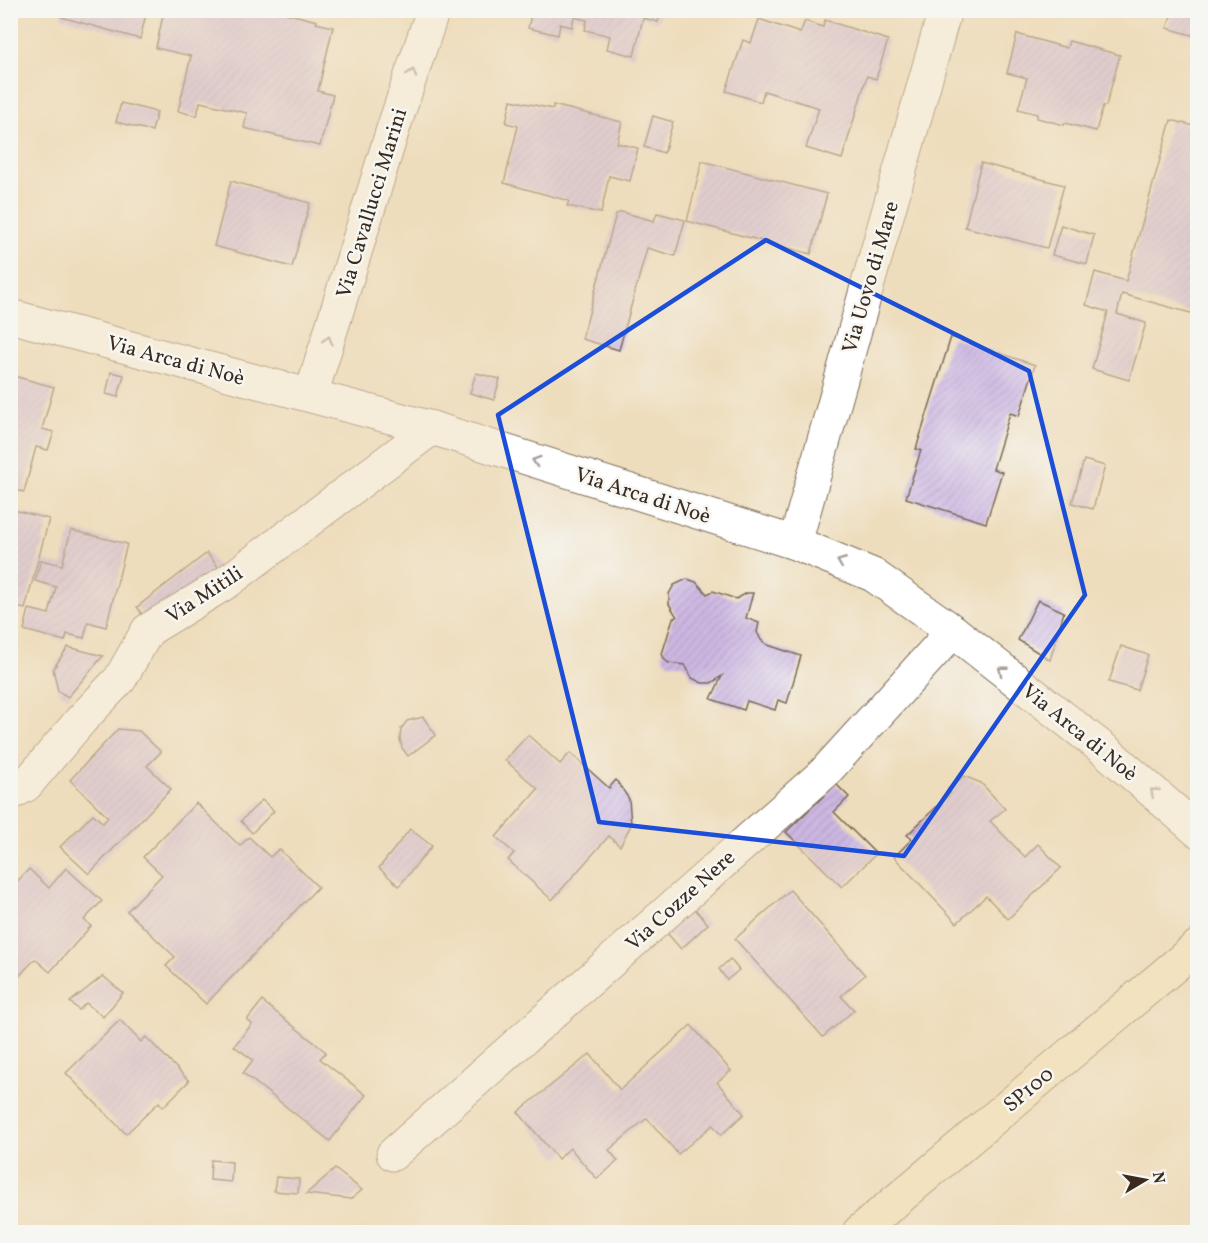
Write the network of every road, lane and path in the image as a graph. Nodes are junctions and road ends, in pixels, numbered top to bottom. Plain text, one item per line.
1 (432, 10) edge
2 (945, 10) edge
3 (10, 316) edge
4 (310, 395) junction
5 (432, 428) junction
6 (795, 543) junction
7 (953, 631) junction
8 (10, 794) edge
9 (1197, 831) edge
10 (1197, 946) edge
11 (393, 1154) dead end
12 (859, 1233) edge

4 -> 1 street, Via Cavallucci Marini
2 - 6 street, Via Uovo di Mare
3 - 4 street, Via Arca di Noè
4 - 5 street, Via Arca di Noè
6 -> 5 street, Via Arca di Noè
5 - 8 street, Via Mitili
7 -> 6 street, Via Arca di Noè
9 -> 7 street, Via Arca di Noè
7 - 11 street, Via Cozze Nere
10 - 12 main road, SP100 / SP100

